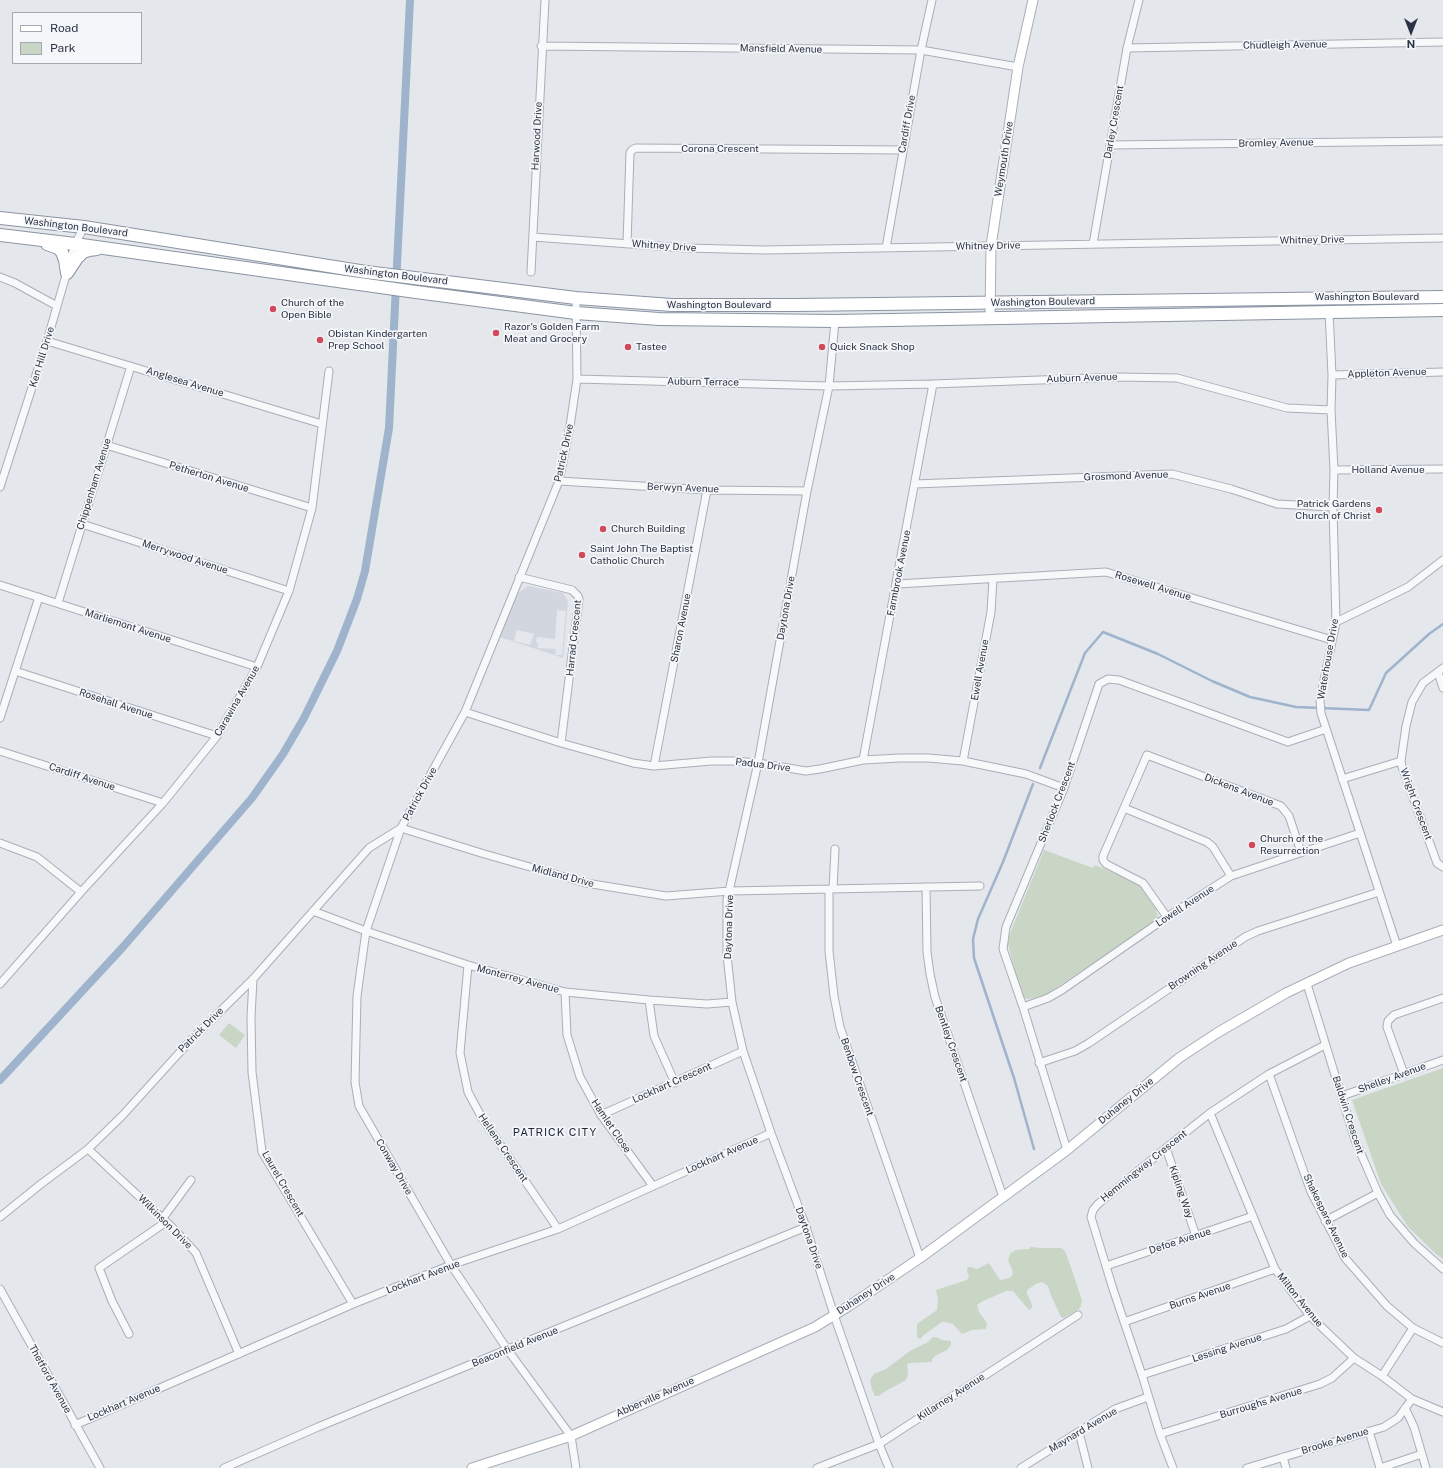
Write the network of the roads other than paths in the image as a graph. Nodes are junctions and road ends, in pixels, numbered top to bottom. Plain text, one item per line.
1 (544, 0) edge
2 (932, 0) edge
3 (1033, 0) edge
4 (1139, 0) edge
5 (1443, 42) edge
6 (542, 46) junction
7 (1127, 48) junction
8 (921, 50) junction
9 (1018, 67) junction
10 (1443, 140) edge
11 (1110, 145) junction
12 (903, 150) junction
13 (0, 218) edge
14 (84, 227) junction
15 (0, 235) edge
16 (533, 237) junction
17 (30, 238) junction
18 (1443, 238) edge
19 (75, 244) junction
20 (627, 244) junction
21 (1093, 244) junction
22 (991, 246) junction
23 (886, 248) junction
24 (121, 250) junction
25 (67, 272) junction
26 (531, 272) dead end
27 (0, 277) edge
28 (1443, 297) edge
29 (576, 298) junction
30 (990, 302) junction
31 (57, 306) junction
32 (1443, 310) edge
33 (1330, 312) junction
34 (576, 313) junction
35 (990, 319) junction
36 (835, 321) junction
37 (47, 341) junction
38 (131, 366) junction
39 (329, 371) dead end
40 (1443, 372) edge
41 (1332, 375) junction
42 (577, 379) junction
43 (933, 384) junction
44 (829, 386) junction
45 (1331, 410) junction
46 (322, 424) junction
47 (106, 445) junction
48 (1334, 470) junction
49 (1443, 470) edge
50 (559, 481) junction
51 (916, 484) junction
52 (0, 487) edge
53 (707, 490) junction
54 (807, 491) junction
55 (1333, 507) junction
56 (312, 508) junction
57 (82, 524) junction
58 (1443, 560) edge
59 (519, 577) junction
60 (993, 579) junction
61 (897, 584) junction
62 (0, 585) edge
63 (289, 591) junction
64 (39, 597) junction
65 (58, 603) junction
66 (1336, 622) junction
67 (1332, 640) junction
68 (256, 667) junction
69 (1440, 670) edge
70 (15, 671) junction
71 (1443, 688) edge
72 (465, 712) junction
73 (0, 718) edge
74 (1326, 730) junction
75 (217, 736) junction
76 (561, 743) junction
77 (0, 751) edge
78 (862, 760) junction
79 (963, 761) junction
80 (1401, 761) junction
81 (758, 763) junction
82 (654, 766) junction
83 (1342, 779) junction
84 (1064, 788) junction
85 (163, 803) junction
86 (1124, 808) junction
87 (401, 828) junction
88 (1360, 833) junction
89 (0, 843) edge
90 (835, 849) dead end
91 (1301, 852) junction
92 (1443, 867) edge
93 (1231, 876) junction
94 (980, 886) dead end
95 (926, 887) junction
96 (831, 889) junction
97 (730, 891) junction
98 (80, 892) junction
99 (1379, 892) junction
100 (313, 911) junction
101 (1167, 917) junction
102 (1443, 930) edge
103 (366, 931) junction
104 (1397, 946) junction
105 (468, 966) junction
106 (253, 979) junction
107 (0, 984) edge
108 (1308, 984) junction
109 (565, 992) junction
110 (1443, 998) edge
111 (649, 1000) junction
112 (732, 1002) junction
113 (1022, 1007) junction
114 (1325, 1045) junction
115 (744, 1051) junction
116 (1443, 1060) edge
117 (1039, 1063) junction
118 (1269, 1074) junction
119 (1404, 1074) junction
120 (674, 1083) junction
121 (1342, 1096) junction
122 (1210, 1113) junction
123 (601, 1115) junction
124 (771, 1133) junction
125 (1166, 1148) junction
126 (88, 1150) junction
127 (1067, 1150) junction
128 (191, 1180) dead end
129 (653, 1186) junction
130 (1378, 1193) junction
131 (1003, 1197) junction
132 (1253, 1216) junction
133 (0, 1217) edge
134 (164, 1220) junction
135 (1325, 1221) junction
136 (806, 1227) junction
137 (558, 1229) junction
138 (1196, 1236) junction
139 (920, 1258) junction
140 (451, 1265) junction
141 (1106, 1266) junction
142 (1275, 1269) junction
143 (1443, 1270) edge
144 (0, 1289) edge
145 (353, 1304) junction
146 (834, 1315) junction
147 (1078, 1315) dead end
148 (1310, 1316) junction
149 (1124, 1322) junction
150 (1412, 1328) junction
151 (129, 1334) dead end
152 (1443, 1343) edge
153 (508, 1349) junction
154 (239, 1354) junction
155 (1354, 1358) junction
156 (1142, 1376) junction
157 (1382, 1376) junction
158 (1148, 1397) junction
159 (1412, 1399) junction
160 (1405, 1408) junction
161 (1443, 1412) edge
162 (75, 1425) junction
163 (1369, 1431) junction
164 (1079, 1432) junction
165 (1160, 1434) junction
166 (570, 1436) junction
167 (879, 1444) junction
168 (1422, 1454) junction
169 (1283, 1457) junction
170 (100, 1468) edge
171 (224, 1468) edge
172 (472, 1468) edge
173 (576, 1468) edge
174 (817, 1468) edge
175 (889, 1468) edge
176 (1021, 1468) edge
177 (1088, 1468) edge
178 (1173, 1468) edge
179 (1247, 1468) edge
180 (1286, 1468) edge
181 (1380, 1468) edge
182 (1426, 1468) edge

1 - 6 street, Harwood Drive
2 - 8 street, Cardiff Drive
3 - 9 street, Weymouth Drive
4 - 7 street, Darley Crescent
5 - 7 street, Chudleigh Avenue
6 - 8 street, Mansfield Avenue
6 - 16 street, Harwood Drive
7 - 11 street, Darley Crescent
8 - 9 street, Mansfield Avenue
8 - 12 street, Cardiff Drive
9 - 22 street, Weymouth Drive
10 - 11 street, Bromley Avenue
11 - 21 street, Darley Crescent
12 - 20 street, Corona Crescent
12 - 23 street, Cardiff Drive
13 - 14 highway, Washington Boulevard
14 - 19 street, Ken Hill Drive
14 - 29 highway, Washington Boulevard
15 - 17 highway, Washington Boulevard
16 - 20 street, Whitney Drive
16 - 26 street, Harwood Drive
17 - 19 highway, Washington Boulevard
17 - 25 highway
18 - 21 street, Whitney Drive
19 - 24 highway, Washington Boulevard
19 - 25 street, Ken Hill Drive
20 - 23 street, Whitney Drive
21 - 22 street, Whitney Drive
22 - 23 street, Whitney Drive
22 - 30 street, Weymouth Drive
24 - 25 highway
24 - 34 highway, Washington Boulevard
25 - 31 street, Ken Hill Drive
27 - 31 street
28 - 30 highway, Washington Boulevard
29 - 30 highway, Washington Boulevard
29 - 34 street, Patrick Drive
30 - 35 street, Weymouth Drive
31 - 37 street, Ken Hill Drive
32 - 33 highway, Washington Boulevard
33 - 35 highway, Washington Boulevard
33 - 41 street, Waterhouse Drive
34 - 36 highway, Washington Boulevard
34 - 42 street, Patrick Drive
35 - 36 highway, Washington Boulevard
36 - 44 street, Daytona Drive
37 - 38 street, Anglesea Avenue
37 - 52 street, Ken Hill Drive
38 - 46 street, Anglesea Avenue
38 - 47 street, Chippenham Avenue
39 - 46 street, Carawina Avenue
40 - 41 street, Appleton Avenue
41 - 45 street, Waterhouse Drive
42 - 44 street, Auburn Terrace
42 - 50 street, Patrick Drive
43 - 44 street, Auburn Avenue
43 - 45 street, Auburn Avenue
43 - 51 street, Farmbrook Avenue
44 - 54 street, Daytona Drive
45 - 48 street, Waterhouse Drive
46 - 56 street, Carawina Avenue
47 - 56 street, Petherton Avenue
47 - 57 street, Chippenham Avenue
48 - 49 street, Holland Avenue
48 - 55 street, Waterhouse Drive
50 - 53 street, Berwyn Avenue
50 - 59 street, Patrick Drive
51 - 55 street, Grosmond Avenue
51 - 61 street, Farmbrook Avenue
53 - 54 street, Berwyn Avenue
53 - 82 street, Sharon Avenue
54 - 81 street, Daytona Drive
55 - 66 street, Waterhouse Drive
56 - 63 street, Carawina Avenue
57 - 63 street, Merrywood Avenue
57 - 65 street, Chippenham Avenue
58 - 66 street
59 - 72 street, Patrick Drive
59 - 76 street, Harrad Crescent
60 - 61 street, Rosewell Avenue
60 - 67 street, Rosewell Avenue
60 - 79 street, Ewell Avenue
61 - 78 street, Farmbrook Avenue
62 - 64 street, Marliemont Avenue
63 - 68 street, Carawina Avenue
64 - 65 street, Marliemont Avenue
64 - 70 street
65 - 68 street, Marliemont Avenue
66 - 67 street, Waterhouse Drive
67 - 74 street, Waterhouse Drive
68 - 75 street, Carawina Avenue
69 - 71 street
69 - 80 street
70 - 73 street
70 - 75 street, Rosehall Avenue
72 - 76 street, Padua Drive
72 - 87 street, Patrick Drive
74 - 83 street, Waterhouse Drive
74 - 84 street, Sherlock Crescent
75 - 85 street, Carawina Avenue
76 - 82 street, Padua Drive
77 - 85 street, Cardiff Avenue
78 - 79 street, Padua Drive
78 - 81 street, Padua Drive
79 - 84 street, Padua Drive
80 - 83 street
80 - 92 street, Wright Crescent
81 - 82 street, Padua Drive
81 - 97 street, Daytona Drive
83 - 88 street, Waterhouse Drive
84 - 113 street, Sherlock Crescent
85 - 98 street, Carawina Avenue
86 - 91 street, Dickens Avenue
86 - 93 street
86 - 101 street
87 - 97 street, Midland Drive
87 - 100 street, Patrick Drive
87 - 103 street, Conway Drive
88 - 91 street, Lowell Avenue
88 - 99 street, Waterhouse Drive
89 - 98 street
90 - 96 street, Benbow Crescent
91 - 93 street, Lowell Avenue
93 - 101 street, Lowell Avenue
94 - 95 street, Midland Drive
95 - 96 street, Midland Drive
95 - 131 street, Bentley Crescent
96 - 97 street, Midland Drive
96 - 139 street, Benbow Crescent
97 - 112 street, Daytona Drive
98 - 107 street, Carawina Avenue
99 - 104 street, Waterhouse Drive
99 - 117 street, Browning Avenue
100 - 103 street, Monterrey Avenue
100 - 106 street, Patrick Drive
101 - 113 street, Lowell Avenue
102 - 104 street, Duhaney Drive
103 - 105 street, Monterrey Avenue
103 - 140 street, Conway Drive
104 - 108 street, Duhaney Drive
105 - 109 street, Monterrey Avenue
105 - 137 street, Hellena Crescent
106 - 126 street, Patrick Drive
106 - 145 street, Laurel Crescent
108 - 114 street, Baldwin Crescent
108 - 127 street, Duhaney Drive
109 - 111 street, Monterrey Avenue
109 - 123 street, Hamlet Close
110 - 119 street
111 - 112 street, Monterrey Avenue
111 - 120 street
112 - 115 street, Daytona Drive
113 - 117 street, Sherlock Crescent
114 - 118 street, Hemmingway Crescent
114 - 121 street, Baldwin Crescent
115 - 120 street, Lockhart Crescent
115 - 124 street, Daytona Drive
116 - 119 street, Shelley Avenue
117 - 127 street, Sherlock Crescent
118 - 122 street, Hemmingway Crescent
118 - 135 street, Shakespare Avenue
119 - 121 street, Shelley Avenue
120 - 123 street, Lockhart Crescent
121 - 130 street, Baldwin Crescent
122 - 125 street, Hemmingway Crescent
122 - 132 street, Milton Avenue
123 - 129 street, Hamlet Close
124 - 129 street, Lockhart Avenue
124 - 136 street, Daytona Drive
125 - 138 street, Kipling Way
125 - 141 street, Hemmingway Crescent
126 - 133 street, Patrick Drive
126 - 134 street, Wilkinson Drive
127 - 131 street, Duhaney Drive
128 - 134 street
129 - 137 street, Lockhart Avenue
130 - 135 street
130 - 143 street, Baldwin Crescent
131 - 139 street, Duhaney Drive
132 - 138 street, Defoe Avenue
132 - 142 street, Milton Avenue
134 - 151 street
134 - 154 street, Wilkinson Drive
135 - 150 street, Shakespare Avenue
136 - 146 street, Daytona Drive
136 - 153 street, Beaconfield Avenue
137 - 140 street, Lockhart Avenue
138 - 141 street, Defoe Avenue
139 - 146 street, Duhaney Drive
140 - 145 street, Lockhart Avenue
140 - 153 street, Conway Drive
141 - 149 street, Hemmingway Crescent
142 - 148 street, Milton Avenue
142 - 149 street, Burns Avenue
144 - 162 street, Thetford Avenue
145 - 154 street, Lockhart Avenue
146 - 166 street, Abberville Avenue
146 - 167 street, Daytona Drive
147 - 167 street, Killarney Avenue
148 - 155 street, Milton Avenue
148 - 156 street, Lessing Avenue
149 - 156 street, Hemmingway Crescent
150 - 152 street, Shakespare Avenue
150 - 157 street
153 - 166 street, Conway Drive
153 - 171 street, Beaconfield Avenue
154 - 162 street, Lockhart Avenue
155 - 157 street, Milton Avenue
155 - 165 street, Burroughs Avenue
156 - 158 street, Hemmingway Crescent
157 - 159 street, Milton Avenue
158 - 164 street, Maynard Avenue
158 - 165 street, Hemmingway Crescent
159 - 160 street, Brooke Avenue
159 - 161 street, Milton Avenue
160 - 163 street, Brooke Avenue
160 - 168 street
162 - 170 street, Thetford Avenue
163 - 169 street, Brooke Avenue
163 - 181 street
164 - 176 street, Maynard Avenue
164 - 177 street
165 - 178 street, Hemmingway Crescent
166 - 172 street, Abberville Avenue
166 - 173 street, Conway Drive
167 - 174 street, Killarney Avenue
167 - 175 street, Daytona Drive
168 - 181 street
168 - 182 street
169 - 179 street, Brooke Avenue
169 - 180 street

